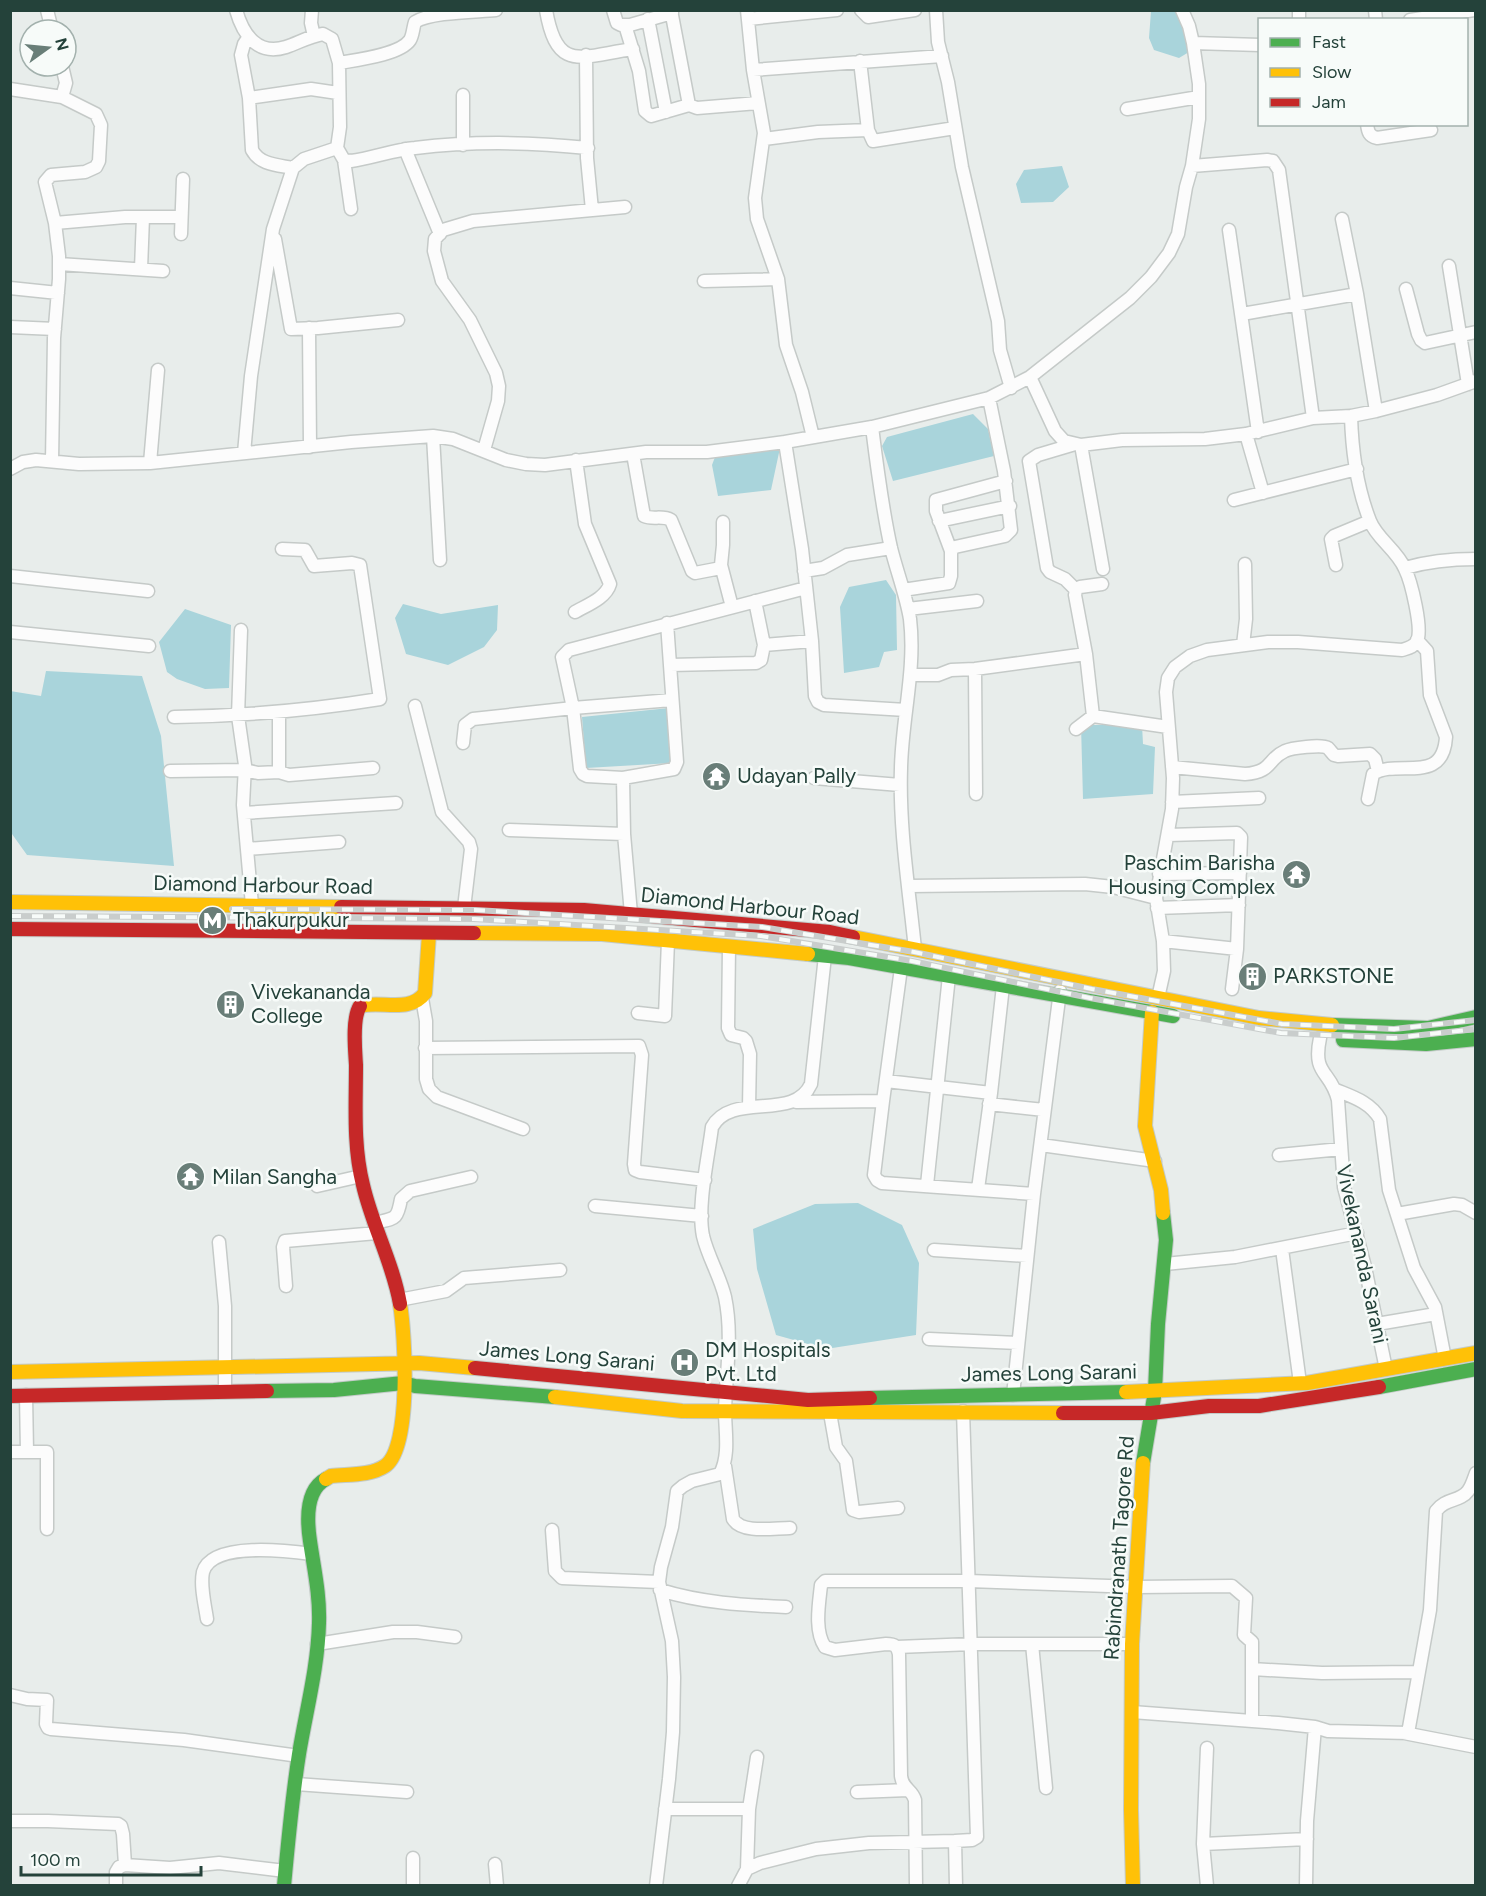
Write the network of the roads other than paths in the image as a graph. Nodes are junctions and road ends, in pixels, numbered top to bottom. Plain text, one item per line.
1 (236, 10) edge
2 (312, 10) edge
3 (496, 10) edge
4 (546, 10) edge
5 (613, 10) edge
6 (837, 10) edge
7 (861, 10) edge
8 (915, 10) edge
9 (936, 10) edge
10 (1182, 10) edge
11 (1473, 10) edge
12 (671, 12) edge
13 (747, 15) edge
14 (1423, 18) edge
15 (648, 19) junction
16 (625, 25) junction
17 (314, 36) junction
18 (248, 38) junction
19 (1193, 43) junction
20 (1258, 45) edge
21 (633, 49) junction
22 (586, 56) junction
23 (942, 56) junction
24 (860, 61) junction
25 (339, 63) junction
26 (753, 70) junction
27 (65, 78) edge
28 (10, 89) edge
29 (338, 93) junction
30 (463, 95) dead end
31 (62, 97) junction
32 (249, 98) junction
33 (1199, 98) junction
34 (758, 103) junction
35 (689, 105) junction
36 (1127, 108) dead end
37 (666, 112) junction
38 (1366, 126) edge
39 (955, 128) junction
40 (868, 130) junction
41 (1431, 130) dead end
42 (764, 139) junction
43 (463, 145) junction
44 (337, 148) junction
45 (588, 148) junction
46 (405, 149) junction
47 (344, 160) junction
48 (1192, 166) junction
49 (293, 168) junction
50 (183, 180) dead end
51 (625, 207) dead end
52 (351, 209) dead end
53 (591, 210) junction
54 (143, 217) junction
55 (181, 217) junction
56 (1342, 219) dead end
57 (55, 224) junction
58 (273, 229) junction
59 (1229, 230) dead end
60 (181, 234) dead end
61 (440, 234) junction
62 (59, 264) junction
63 (1449, 266) dead end
64 (141, 269) junction
65 (163, 271) dead end
66 (778, 279) junction
67 (704, 281) dead end
68 (10, 288) edge
69 (1406, 289) dead end
70 (58, 293) junction
71 (1357, 294) junction
72 (1298, 305) junction
73 (1242, 314) junction
74 (398, 320) dead end
75 (10, 327) edge
76 (309, 328) junction
77 (55, 329) junction
78 (1476, 332) edge
79 (1460, 337) junction
80 (158, 370) dead end
81 (1030, 377) junction
82 (1472, 383) edge
83 (1011, 388) junction
84 (989, 398) junction
85 (1376, 411) junction
86 (1351, 416) junction
87 (1313, 418) junction
88 (872, 427) junction
89 (1252, 433) junction
90 (433, 436) junction
91 (813, 436) junction
92 (784, 442) junction
93 (1078, 444) junction
94 (310, 447) junction
95 (484, 450) junction
96 (244, 453) junction
97 (633, 454) junction
98 (576, 459) junction
99 (52, 461) junction
100 (150, 463) junction
101 (10, 469) edge
102 (1357, 469) junction
103 (1006, 481) junction
104 (1263, 493) junction
105 (1234, 500) dead end
106 (1010, 506) junction
107 (939, 521) junction
108 (1370, 521) junction
109 (723, 522) dead end
110 (891, 548) junction
111 (282, 549) dead end
112 (951, 551) junction
113 (1476, 559) edge
114 (440, 560) dead end
115 (1245, 564) dead end
116 (1336, 565) dead end
117 (721, 568) junction
118 (1405, 568) junction
119 (1103, 569) dead end
120 (804, 572) junction
121 (10, 576) edge
122 (1102, 584) dead end
123 (806, 588) junction
124 (903, 590) junction
125 (1076, 590) junction
126 (148, 591) dead end
127 (755, 601) junction
128 (977, 601) dead end
129 (732, 607) junction
130 (908, 609) junction
131 (575, 612) dead end
132 (667, 623) junction
133 (241, 630) dead end
134 (10, 632) edge
135 (1417, 640) junction
136 (812, 641) junction
137 (764, 645) junction
138 (1243, 645) junction
139 (149, 646) dead end
140 (1086, 654) junction
141 (670, 665) junction
142 (975, 669) junction
143 (910, 675) junction
144 (672, 700) junction
145 (415, 706) dead end
146 (573, 708) junction
147 (906, 710) junction
148 (279, 712) junction
149 (238, 716) junction
150 (1093, 716) junction
151 (174, 717) dead end
152 (1168, 727) junction
153 (1076, 729) dead end
154 (463, 743) dead end
155 (1172, 767) junction
156 (373, 768) dead end
157 (245, 770) junction
158 (170, 771) dead end
159 (1378, 771) junction
160 (279, 772) junction
161 (623, 778) junction
162 (814, 778) dead end
163 (900, 785) junction
164 (976, 794) dead end
165 (1259, 798) dead end
166 (1368, 799) dead end
167 (1172, 802) junction
168 (396, 803) dead end
169 (244, 813) junction
170 (509, 830) dead end
171 (624, 834) junction
172 (1168, 835) junction
173 (339, 842) dead end
174 (247, 849) junction
175 (1240, 873) junction
176 (1159, 874) junction
177 (909, 886) junction
178 (10, 902) edge
179 (1156, 903) junction
180 (252, 905) junction
181 (1239, 906) junction
182 (354, 907) junction
183 (464, 908) junction
184 (631, 914) junction
185 (10, 929) edge
186 (354, 931) junction
187 (429, 934) junction
188 (857, 938) junction
189 (668, 941) junction
190 (1163, 941) junction
191 (729, 946) junction
192 (915, 949) junction
193 (1236, 949) junction
194 (825, 956) junction
195 (853, 959) junction
196 (901, 968) junction
197 (949, 976) junction
198 (1061, 978) junction
199 (1003, 986) junction
200 (1232, 989) dead end
201 (1059, 996) junction
202 (422, 998) junction
203 (1158, 998) junction
204 (1152, 1012) junction
205 (638, 1013) dead end
206 (1476, 1017) edge
207 (1184, 1018) dead end
208 (1314, 1037) joint
209 (1476, 1039) edge
210 (425, 1048) junction
211 (886, 1081) junction
212 (938, 1087) junction
213 (1336, 1090) junction
214 (990, 1098) junction
215 (883, 1101) junction
216 (795, 1102) junction
217 (749, 1107) junction
218 (1044, 1110) junction
219 (523, 1129) dead end
220 (1041, 1145) junction
221 (1341, 1149) junction
222 (1279, 1155) dead end
223 (1155, 1161) junction
224 (360, 1176) junction
225 (471, 1177) dead end
226 (705, 1180) junction
227 (927, 1185) junction
228 (317, 1186) dead end
229 (978, 1189) junction
230 (1034, 1194) junction
231 (595, 1206) dead end
232 (1476, 1213) edge
233 (1397, 1214) junction
234 (702, 1216) junction
235 (375, 1228) junction
236 (1357, 1233) junction
237 (219, 1242) dead end
238 (1282, 1249) junction
239 (934, 1250) dead end
240 (1027, 1256) junction
241 (1165, 1264) junction
242 (560, 1270) dead end
243 (286, 1286) dead end
244 (399, 1300) junction
245 (1436, 1314) junction
246 (1377, 1324) junction
247 (929, 1339) dead end
248 (1018, 1343) junction
249 (1476, 1353) edge
250 (1445, 1359) junction
251 (404, 1363) junction
252 (224, 1367) junction
253 (1387, 1369) junction
254 (1476, 1369) edge
255 (10, 1372) edge
256 (404, 1383) junction
257 (1300, 1383) junction
258 (1389, 1386) junction
259 (1155, 1391) junction
260 (225, 1392) junction
261 (726, 1392) junction
262 (26, 1395) junction
263 (1013, 1395) junction
264 (10, 1396) edge
265 (725, 1412) junction
266 (963, 1412) junction
267 (1011, 1412) junction
268 (830, 1413) junction
269 (1151, 1413) junction
270 (10, 1452) edge
271 (27, 1452) junction
272 (724, 1466) junction
273 (1476, 1473) edge
274 (898, 1508) dead end
275 (790, 1528) dead end
276 (47, 1529) dead end
277 (552, 1530) dead end
278 (312, 1554) junction
279 (969, 1581) junction
280 (659, 1586) junction
281 (1137, 1587) junction
282 (786, 1607) dead end
283 (207, 1618) dead end
284 (455, 1637) dead end
285 (317, 1644) junction
286 (972, 1644) junction
287 (1032, 1644) junction
288 (1132, 1644) junction
289 (897, 1647) junction
290 (1252, 1669) junction
291 (1417, 1672) junction
292 (10, 1695) edge
293 (1132, 1712) junction
294 (1252, 1721) junction
295 (1315, 1727) junction
296 (1404, 1733) junction
297 (1476, 1747) edge
298 (1207, 1748) dead end
299 (299, 1756) junction
300 (757, 1757) dead end
301 (296, 1784) junction
302 (1047, 1788) dead end
303 (908, 1790) junction
304 (407, 1792) dead end
305 (857, 1792) dead end
306 (665, 1809) junction
307 (749, 1809) junction
308 (10, 1821) edge
309 (1307, 1839) junction
310 (955, 1841) junction
311 (915, 1842) junction
312 (1203, 1844) junction
313 (413, 1858) dead end
314 (495, 1864) dead end
315 (125, 1865) junction
316 (747, 1869) junction
317 (284, 1878) edge
318 (116, 1886) edge
319 (413, 1886) edge
320 (497, 1886) edge
321 (656, 1886) edge
322 (738, 1886) edge
323 (916, 1886) edge
324 (956, 1886) edge
325 (1133, 1886) edge
326 (1207, 1886) edge
327 (1306, 1886) edge

1 - 18 street
2 - 17 street
3 - 25 street
4 - 22 street
5 - 16 street
6 - 13 street
7 - 8 street
9 - 23 street
10 - 19 street
11 - 14 street
12 - 15 street
12 - 35 street
13 - 26 street
15 - 16 street
15 - 37 street
16 - 21 street
17 - 18 street
17 - 25 street
18 - 32 street
19 - 20 street
19 - 33 street
21 - 22 street
21 - 37 street
22 - 45 street
23 - 24 street
23 - 39 street
24 - 26 street
24 - 40 street
25 - 29 street
26 - 34 street
27 - 31 street
28 - 31 street
29 - 32 street
29 - 44 street
30 - 43 street
31 - 57 street
32 - 49 street
33 - 36 street
33 - 48 street
34 - 35 street
34 - 42 street
35 - 37 street
38 - 41 street
39 - 40 street
39 - 83 street
40 - 42 street
42 - 66 street
43 - 45 street
43 - 46 street
44 - 47 street
44 - 49 street
45 - 53 street
46 - 47 street
46 - 61 street
47 - 52 street
48 - 72 street
48 - 81 street
49 - 58 street
50 - 55 street
51 - 53 street
53 - 61 street
54 - 55 street
54 - 57 street
54 - 64 street
55 - 60 street
56 - 71 street
57 - 62 street
58 - 76 street
58 - 96 street
59 - 73 street
61 - 95 street
62 - 64 street
62 - 70 street
63 - 79 street
64 - 65 street
66 - 67 street
66 - 91 street
68 - 70 street
69 - 79 street
70 - 77 street
71 - 72 street
71 - 85 street
72 - 73 street
72 - 87 street
73 - 89 street
74 - 76 street
75 - 77 street
76 - 94 street
77 - 99 street
78 - 79 street
79 - 82 street
80 - 100 street
81 - 83 street
81 - 93 street
82 - 85 street
83 - 84 street
84 - 88 street
84 - 103 street
85 - 86 street
86 - 87 street
86 - 102 street
87 - 89 street
88 - 91 street
88 - 110 street
89 - 93 street
89 - 104 street
90 - 94 street
90 - 95 street
90 - 114 street
91 - 92 street
92 - 97 street
92 - 120 street
93 - 119 street
93 - 125 street
94 - 96 street
95 - 98 street
96 - 100 street
97 - 98 street
97 - 117 street
98 - 131 street
99 - 100 street
99 - 101 street
102 - 104 street
102 - 108 street
103 - 106 street
103 - 107 street
104 - 105 street
106 - 107 street
106 - 112 street
107 - 112 street
108 - 116 street
108 - 118 street
109 - 117 street
110 - 120 street
110 - 124 street
111 - 148 street
112 - 124 street
113 - 118 street
115 - 138 street
117 - 129 street
118 - 135 street
120 - 123 street
121 - 126 street
122 - 125 street
123 - 127 street
123 - 136 street
124 - 130 street
125 - 140 street
127 - 129 street
127 - 137 street
128 - 130 street
129 - 132 street
130 - 143 street
132 - 141 street
132 - 146 street
133 - 149 street
134 - 139 street
135 - 138 street
135 - 159 street
136 - 137 street
136 - 147 street
137 - 141 street
138 - 152 street
140 - 142 street
140 - 150 street
141 - 144 street
142 - 143 street
142 - 164 street
143 - 147 street
144 - 146 street
144 - 161 street
145 - 183 street
146 - 154 street
146 - 161 street
147 - 163 street
148 - 149 street
148 - 160 street
149 - 151 street
149 - 157 street
150 - 152 street
150 - 153 street
152 - 155 street
155 - 159 street
155 - 167 street
156 - 160 street
157 - 158 street
157 - 160 street
157 - 169 street
159 - 166 street
161 - 171 street
162 - 163 street
163 - 177 street
165 - 167 street
167 - 172 street
168 - 169 street
169 - 174 street
170 - 171 street
171 - 184 street
172 - 175 street
172 - 176 street
173 - 174 street
174 - 180 street
175 - 176 street
175 - 181 street
176 - 179 street
177 - 179 street
177 - 192 street
178 - 180 main road, Diamond Harbour Road
179 - 181 street
179 - 190 street
180 - 182 main road, Diamond Harbour Road
181 - 193 street
182 - 183 main road, Diamond Harbour Road
182 - 186 main road
183 - 184 main road, Diamond Harbour Road
184 - 188 main road, Diamond Harbour Road
185 - 186 main road, Diamond Harbour Road
186 - 187 main road, Diamond Harbour Road
187 - 189 main road, Diamond Harbour Road
187 - 202 main road
188 - 192 main road, Diamond Harbour Road
188 - 195 main road
189 - 191 main road, Diamond Harbour Road
189 - 205 street
190 - 193 street
190 - 203 street
191 - 194 main road, Diamond Harbour Road
191 - 217 street
192 - 198 main road, Diamond Harbour Road
193 - 200 street
194 - 195 main road, Diamond Harbour Road
194 - 216 street
195 - 196 main road, Diamond Harbour Road
196 - 197 main road, Diamond Harbour Road
196 - 211 street
197 - 199 main road, Diamond Harbour Road
197 - 212 street
198 - 201 street
198 - 203 main road, Diamond Harbour Road
199 - 201 main road, Diamond Harbour Road
199 - 214 street
201 - 204 main road, Diamond Harbour Road
201 - 218 street
202 - 210 street
202 - 224 main road
203 - 206 main road, Diamond Harbour Road
204 - 207 main road, Diamond Harbour Road
204 - 223 main road, Rabindranath Tagore Rd
208 - 209 main road
208 - 213 street, Vivekananda Sarani
210 - 219 street
210 - 226 street
211 - 212 street
211 - 215 street
212 - 214 street
212 - 227 street
213 - 221 street, Vivekananda Sarani
213 - 233 street
214 - 218 street
214 - 229 street
215 - 216 street
215 - 227 street
216 - 217 street
217 - 226 street
218 - 220 street
220 - 223 street
220 - 230 street
221 - 222 street
221 - 236 street, Vivekananda Sarani
223 - 241 main road, Rabindranath Tagore Rd
224 - 228 street
224 - 235 main road
225 - 235 street
226 - 234 street
227 - 229 street
229 - 230 street
230 - 240 street
231 - 234 street
232 - 233 street
233 - 245 street
234 - 261 street
235 - 243 street
235 - 244 main road
236 - 238 street
236 - 246 street, Vivekananda Sarani
237 - 252 street
238 - 241 street
238 - 257 street
239 - 240 street
240 - 248 street
241 - 259 main road, Rabindranath Tagore Rd
242 - 244 street
244 - 251 main road
245 - 246 street
245 - 250 street
246 - 253 street, Vivekananda Sarani
247 - 248 street
248 - 263 street
249 - 250 main road, James Long Sarani
250 - 253 main road, James Long Sarani
251 - 252 main road, James Long Sarani
251 - 256 main road
251 - 261 main road, James Long Sarani
252 - 255 main road, James Long Sarani
252 - 260 street
253 - 257 main road, James Long Sarani
253 - 258 main road
254 - 258 main road
256 - 260 main road
256 - 265 main road
256 - 278 main road
257 - 259 main road, James Long Sarani
258 - 269 main road
259 - 263 main road, James Long Sarani
259 - 269 main road, Rabindranath Tagore Rd
260 - 262 main road
261 - 263 main road, James Long Sarani
261 - 265 street
262 - 264 main road
262 - 271 street
263 - 267 main road
265 - 268 main road
265 - 272 street
266 - 267 main road
266 - 268 main road
266 - 279 street
267 - 269 main road
268 - 274 street
269 - 281 main road, Rabindranath Tagore Rd
270 - 271 street
271 - 276 street
272 - 275 street
272 - 280 street
273 - 291 street
277 - 280 street
278 - 283 street
278 - 285 main road
279 - 281 street
279 - 286 street
279 - 289 street
280 - 282 street
280 - 306 street
281 - 288 main road, Rabindranath Tagore Rd
281 - 290 street
284 - 285 street
285 - 299 main road
286 - 287 street
286 - 289 street
286 - 310 street
287 - 288 street
287 - 302 street
288 - 293 main road, Rabindranath Tagore Rd
289 - 303 street
290 - 291 street
290 - 294 street
291 - 296 street
292 - 299 street
293 - 294 street
293 - 325 main road, Rabindranath Tagore Rd
294 - 295 street
295 - 296 street
295 - 309 street
296 - 297 street
298 - 312 street
299 - 301 main road
300 - 307 street
301 - 304 street
301 - 317 main road
303 - 305 street
303 - 311 street
306 - 307 street
306 - 321 street
307 - 316 street
308 - 315 street
309 - 312 street
309 - 327 street
310 - 311 street
310 - 324 street
311 - 316 street
311 - 323 street
312 - 326 street
313 - 319 street
314 - 320 street
315 - 317 street
315 - 318 street
316 - 322 street

